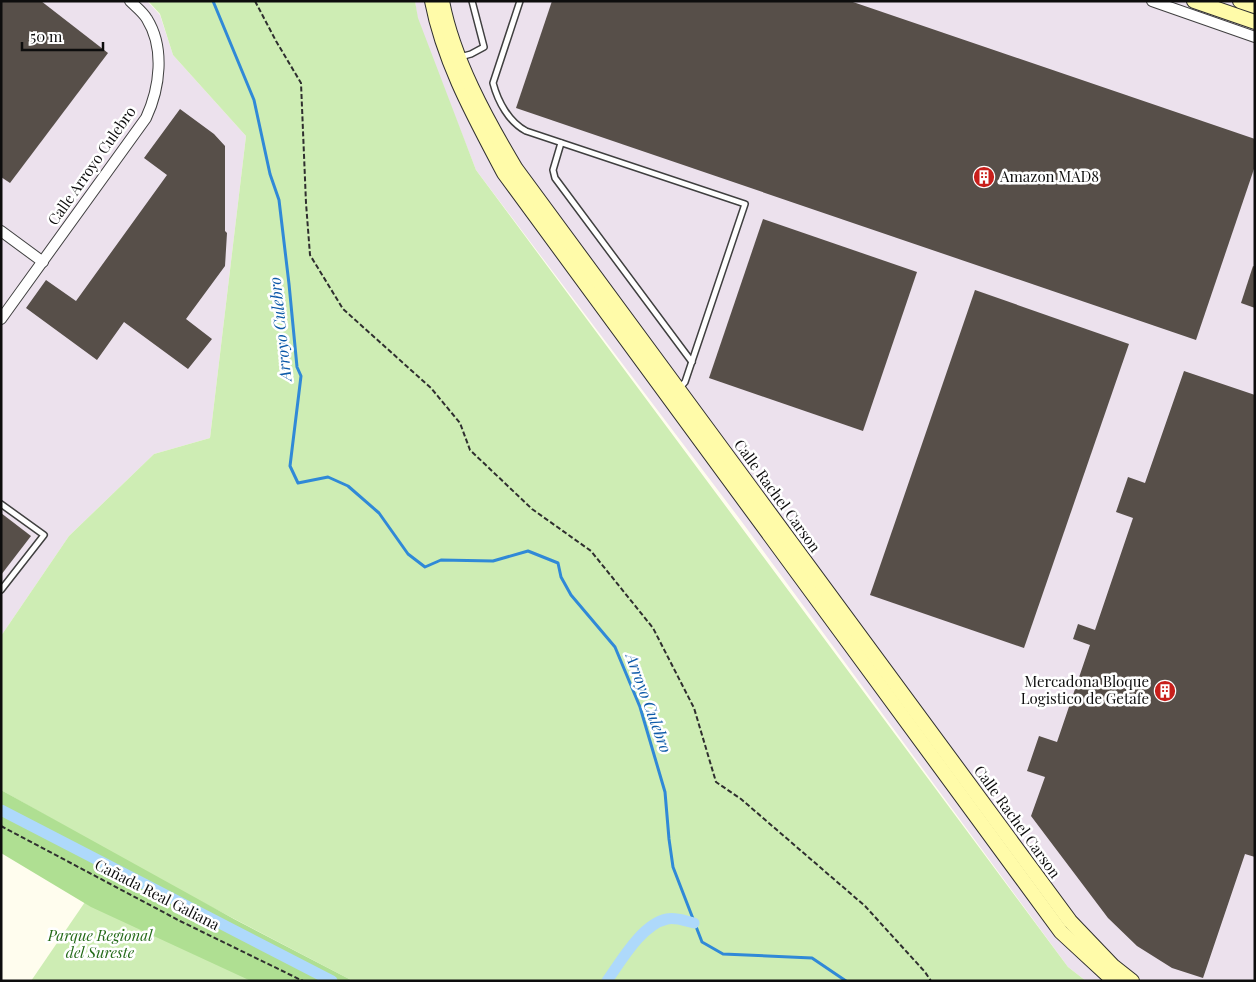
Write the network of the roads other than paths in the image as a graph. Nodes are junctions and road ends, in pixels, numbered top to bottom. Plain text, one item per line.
1 (130, 1) edge
2 (432, 1) edge
3 (442, 1) edge
4 (472, 1) edge
5 (520, 1) edge
6 (1152, 1) edge
7 (1194, 1) edge
8 (1240, 1) edge
9 (1255, 6) edge
10 (1255, 22) edge
11 (1255, 37) edge
12 (459, 57) junction
13 (561, 143) junction
14 (1, 231) edge
15 (43, 262) junction
16 (1, 319) edge
17 (692, 362) junction
18 (678, 389) junction
19 (1, 504) edge
20 (1, 590) edge
21 (1114, 981) edge
22 (1132, 981) edge

1 - 15 street, Calle Arroyo Culebro
2 - 21 street, Calle Rachel Carson
3 - 12 street, Calle Rachel Carson
4 - 12 lane
5 - 13 lane
6 - 11 street
7 - 10 street
8 - 9 street
12 - 18 street, Calle Rachel Carson
13 - 17 lane
13 - 17 lane
14 - 15 street
15 - 16 street, Calle Arroyo Culebro
17 - 18 lane
18 - 22 street, Calle Rachel Carson
19 - 20 lane

